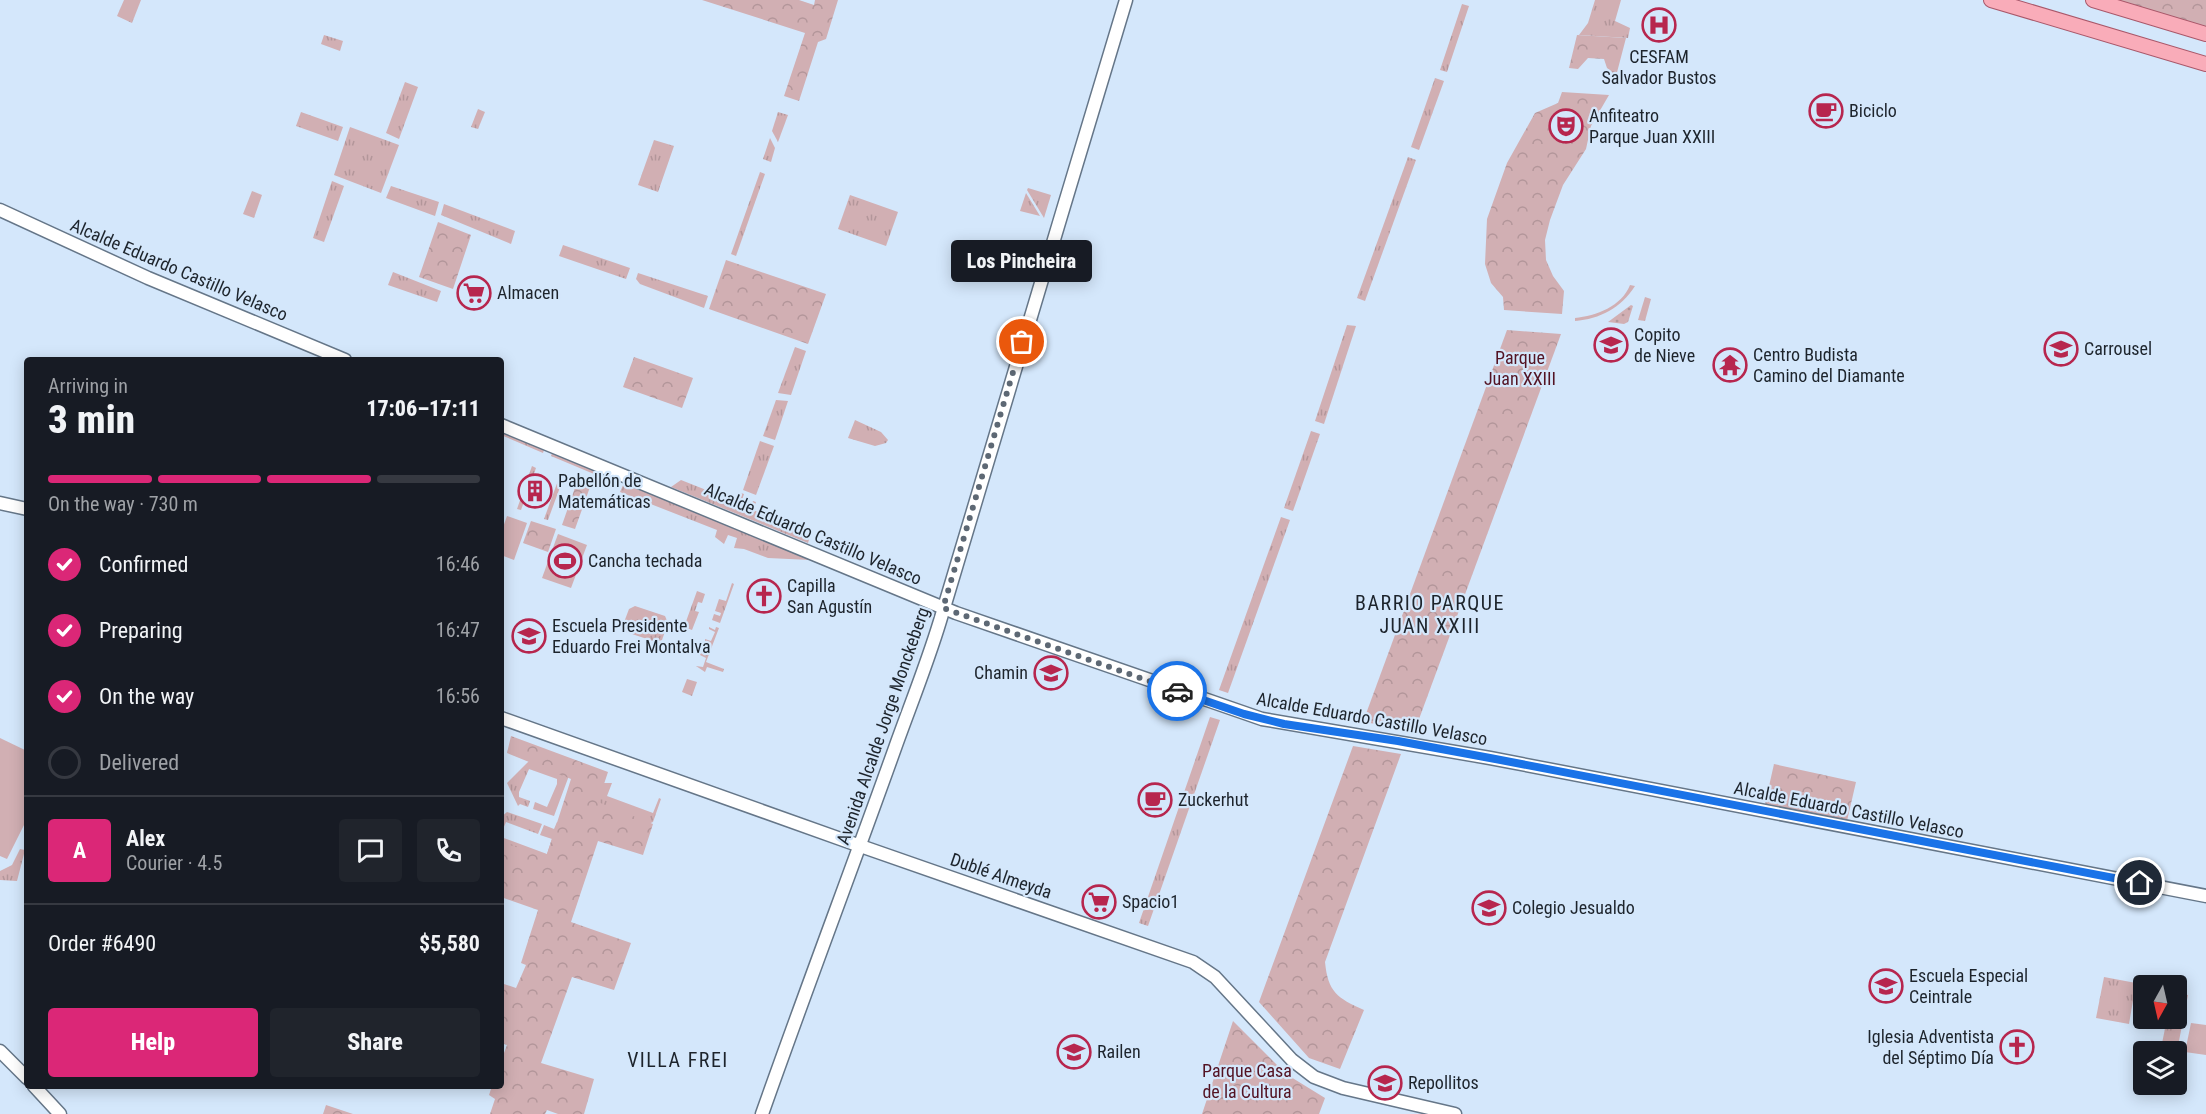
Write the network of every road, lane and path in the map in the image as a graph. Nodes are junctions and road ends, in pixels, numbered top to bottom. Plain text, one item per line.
1 (1126, 0) edge
2 (1991, 0) edge
3 (2093, 0) edge
4 (2206, 34) edge
5 (2206, 64) edge
6 (0, 210) edge
7 (338, 357) edge
8 (504, 426) edge
9 (0, 502) edge
10 (24, 508) edge
11 (943, 608) junction
12 (504, 718) edge
13 (860, 846) junction
14 (2206, 896) edge
15 (0, 1051) edge
16 (24, 1075) edge
17 (37, 1089) edge
18 (60, 1114) edge
19 (762, 1114) edge
20 (1455, 1114) edge

1 - 11 main road, Avenida Alcalde Jorge Monckeberg
2 - 5 main road
3 - 4 main road
6 - 7 main road, Alcalde Eduardo Castillo Velasco
8 - 11 main road, Alcalde Eduardo Castillo Velasco
9 - 10 main road
11 - 13 main road, Avenida Alcalde Jorge Monckeberg
11 - 14 main road, Alcalde Eduardo Castillo Velasco
12 - 13 main road, Dublé Almeyda
13 - 19 main road, Avenida Alcalde Jorge Monckeberg
13 - 20 main road, Dublé Almeyda
15 - 16 main road
17 - 18 main road

